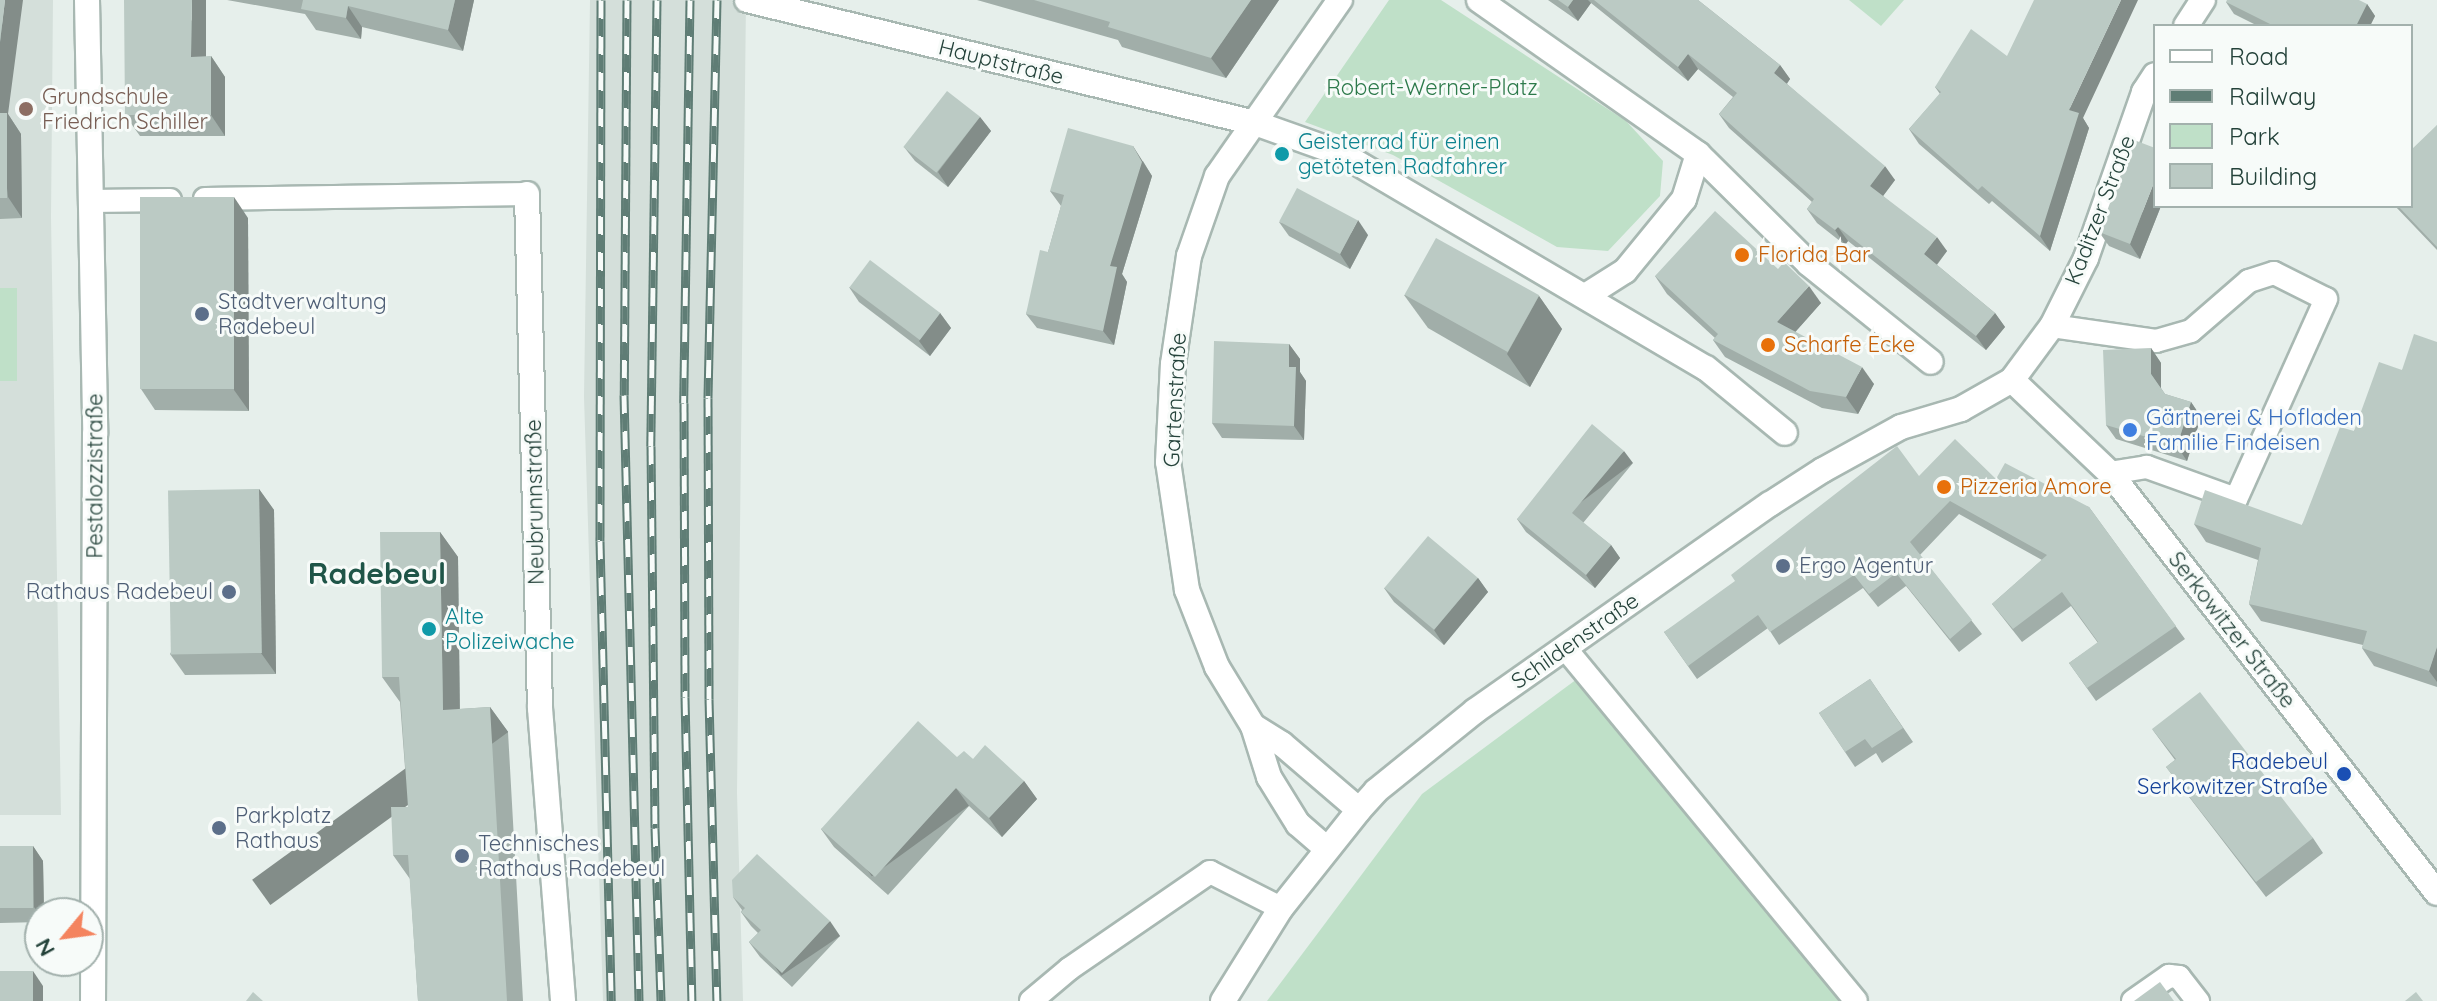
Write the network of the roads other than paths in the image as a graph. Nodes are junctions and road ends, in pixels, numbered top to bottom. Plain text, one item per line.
1 (87, 0) edge
2 (747, 0) edge
3 (1340, 0) edge
4 (1479, 0) edge
5 (2203, 0) edge
6 (2187, 24) edge
7 (2153, 78) edge
8 (1255, 123) junction
9 (1698, 154) junction
10 (527, 194) joint
11 (91, 201) junction
12 (1587, 295) junction
13 (2052, 326) junction
14 (1931, 362) dead end
15 (2012, 380) junction
16 (1785, 433) dead end
17 (2110, 473) junction
18 (1565, 648) junction
19 (1253, 726) junction
20 (1359, 810) junction
21 (1327, 849) junction
22 (2437, 893) edge
23 (1281, 908) junction
24 (93, 1001) edge
25 (563, 1001) edge
26 (1031, 1001) edge
27 (1223, 1001) edge
28 (1856, 1001) edge
29 (2133, 1001) edge
30 (2198, 1001) edge

1 - 11 street, Pestalozzistraße
2 - 8 street, Hauptstraße
3 - 8 street
4 - 9 street
5 - 6 street
7 - 13 street, Kaditzer Straße
8 - 12 street
8 - 19 street, Gartenstraße
9 - 12 street
9 - 14 street
10 - 11 lane
10 - 25 street, Neubrunnstraße
11 - 24 street, Pestalozzistraße
12 - 16 street
13 - 15 street, Kaditzer Straße
13 - 17 lane
15 - 17 street, Serkowitzer Straße
15 - 18 street, Schildenstraße
17 - 22 street, Serkowitzer Straße
18 - 20 street, Schildenstraße
18 - 28 lane
19 - 20 street, Gartenstraße
19 - 21 street, Gartenstraße
20 - 21 street, Schildenstraße
21 - 23 street, Schildenstraße
23 - 26 lane
23 - 27 street, Schildenstraße
29 - 30 lane

